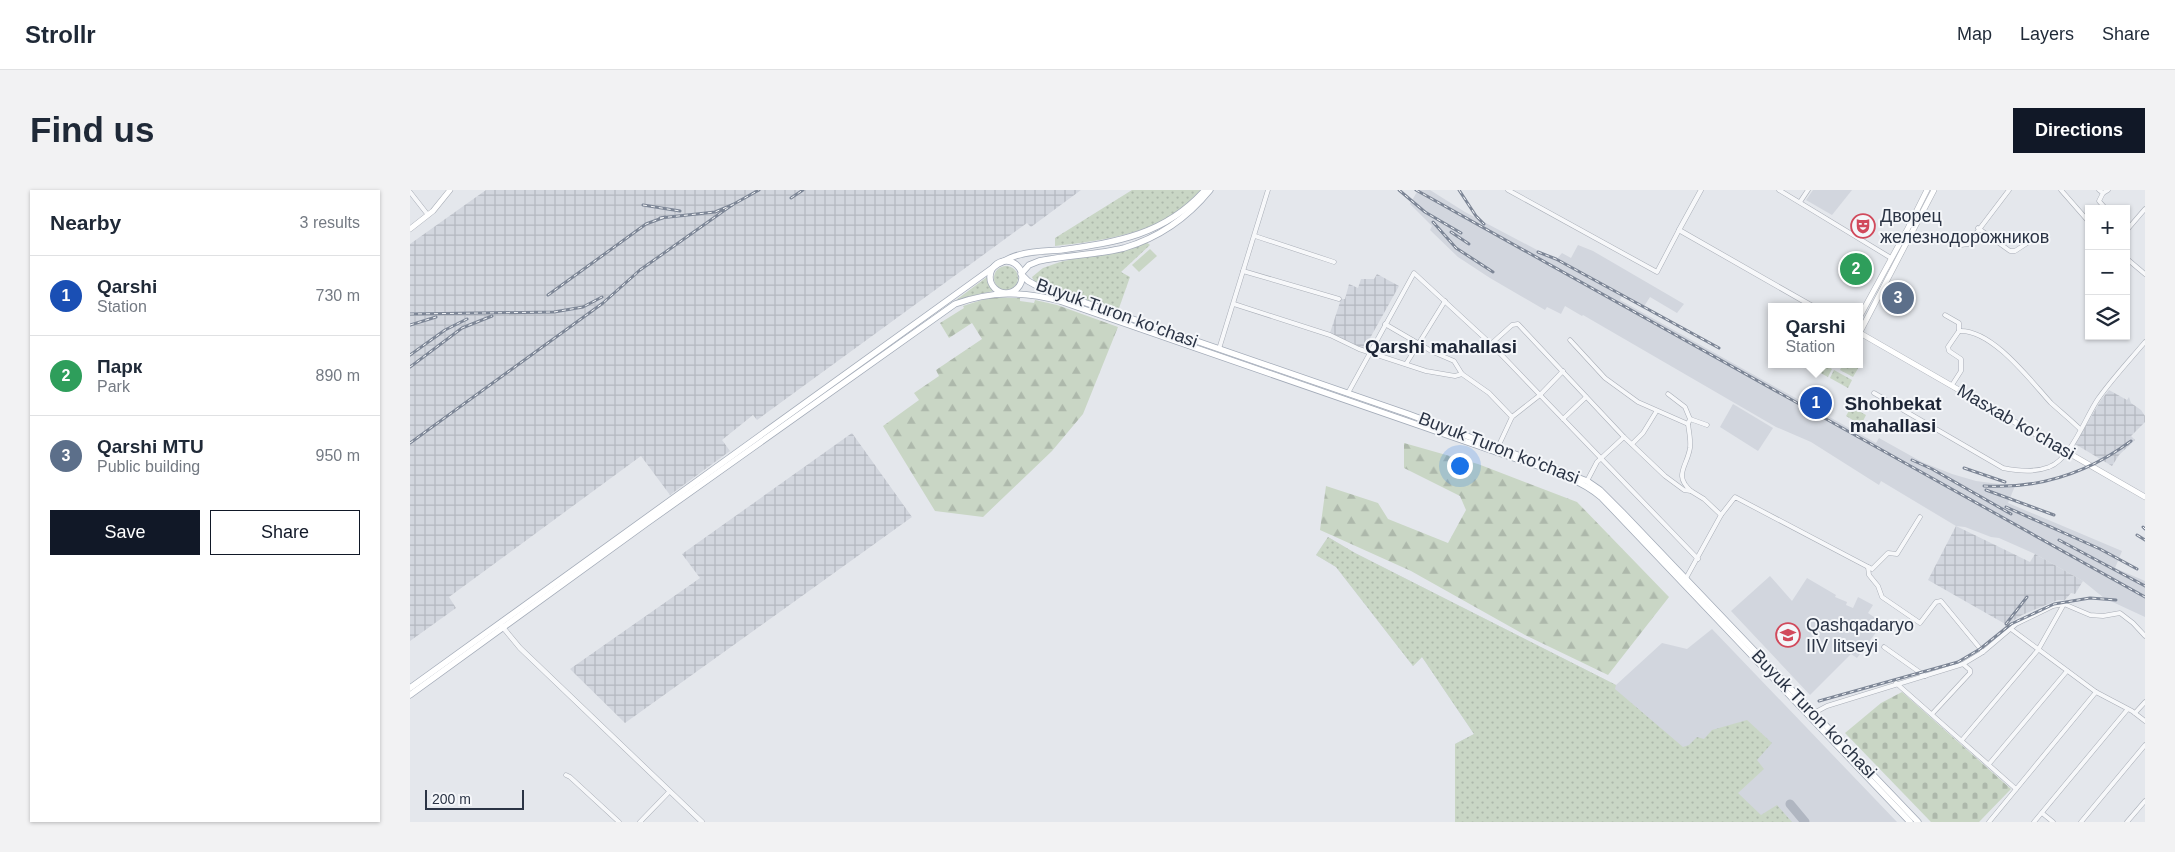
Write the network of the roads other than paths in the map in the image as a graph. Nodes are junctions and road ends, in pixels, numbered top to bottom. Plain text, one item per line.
1 (450, 190) edge
2 (1205, 190) edge
3 (1210, 190) edge
4 (1268, 190) edge
5 (1508, 190) edge
6 (1700, 190) edge
7 (1779, 190) edge
8 (1808, 190) edge
9 (1927, 190) edge
10 (1934, 190) edge
11 (2009, 190) edge
12 (2060, 190) edge
13 (2098, 190) edge
14 (2108, 190) edge
15 (410, 192) edge
16 (2103, 193) junction
17 (1800, 202) junction
18 (2102, 205) edge
19 (2145, 209) edge
20 (428, 215) junction
21 (2085, 218) edge
22 (2130, 226) edge
23 (1978, 228) junction
24 (410, 229) edge
25 (1679, 230) junction
26 (2041, 234) dead end
27 (1255, 236) junction
28 (1961, 246) dead end
29 (1892, 258) junction
30 (2130, 261) edge
31 (1334, 262) dead end
32 (998, 264) junction
33 (1243, 271) junction
34 (1022, 274) junction
35 (2145, 274) edge
36 (1007, 293) junction
37 (1339, 299) dead end
38 (1446, 301) junction
39 (1807, 303) edge
40 (1234, 304) junction
41 (1863, 311) edge
42 (1945, 315) dead end
43 (1385, 324) junction
44 (1863, 326) edge
45 (1959, 331) junction
46 (1863, 334) edge
47 (1570, 340) dead end
48 (2145, 342) edge
49 (1419, 344) junction
50 (1491, 344) junction
51 (1219, 349) junction
52 (1369, 352) junction
53 (1406, 364) junction
54 (1563, 371) junction
55 (1462, 374) junction
56 (1952, 386) junction
57 (1874, 393) dead end
58 (1668, 394) dead end
59 (1540, 395) junction
60 (1345, 396) junction
61 (1586, 397) junction
62 (1656, 412) junction
63 (1512, 417) junction
64 (1564, 419) junction
65 (1690, 419) junction
66 (1688, 424) junction
67 (1708, 425) dead end
68 (2080, 428) junction
69 (1624, 437) junction
70 (1632, 444) junction
71 (1498, 447) junction
72 (2067, 454) junction
73 (1601, 459) junction
74 (1587, 481) junction
75 (1691, 491) junction
76 (2145, 497) edge
77 (1721, 515) junction
78 (1920, 517) dead end
79 (1698, 559) junction
80 (1868, 567) junction
81 (1685, 580) junction
82 (2064, 604) junction
83 (501, 625) junction
84 (2011, 629) junction
85 (2145, 636) edge
86 (1884, 647) dead end
87 (2038, 650) junction
88 (1983, 652) junction
89 (1963, 664) junction
90 (2067, 672) junction
91 (1925, 676) junction
92 (1896, 683) junction
93 (410, 688) edge
94 (2096, 692) junction
95 (410, 695) edge
96 (2145, 702) edge
97 (2128, 710) junction
98 (2135, 713) junction
99 (1932, 714) junction
100 (1811, 715) junction
101 (2145, 721) edge
102 (1962, 740) junction
103 (2145, 745) edge
104 (1989, 764) junction
105 (566, 775) dead end
106 (2016, 789) junction
107 (669, 792) junction
108 (2145, 801) edge
109 (2042, 813) junction
110 (619, 822) edge
111 (640, 822) edge
112 (702, 822) edge
113 (1910, 822) edge
114 (1918, 822) edge
115 (1989, 822) edge
116 (2034, 822) edge
117 (2053, 822) edge
118 (2081, 822) edge
119 (2127, 822) edge

1 - 20 main road
2 - 32 main road
3 - 34 main road
4 - 27 street
5 - 25 street
6 - 25 street
7 - 17 street
8 - 17 street
9 - 29 main road
10 - 44 main road
11 - 23 street
12 - 21 street
13 - 16 street
14 - 16 street
15 - 20 street
16 - 18 street
17 - 29 street
19 - 22 street
20 - 24 main road
23 - 26 street
23 - 28 street
25 - 39 street
27 - 31 street
27 - 33 street
29 - 41 main road
30 - 35 street
32 - 34 main road
32 - 36 main road
32 - 83 main road
33 - 37 street
33 - 40 street
34 - 36 main road
34 - 51 main road, Buyuk Turon ko'chasi
36 - 60 main road, Buyuk Turon ko'chasi
36 - 83 main road, Buyuk Turon ko'chasi
38 - 43 street
38 - 49 street
38 - 50 street
40 - 51 street
40 - 52 street
42 - 45 street
43 - 49 street
43 - 52 street
45 - 56 street
45 - 68 street
46 - 56 main road, Masxab ko'chasi
47 - 62 street
48 - 68 street
49 - 53 street
49 - 55 street
50 - 54 street
50 - 59 street
51 - 60 main road, Buyuk Turon ko'chasi
52 - 53 street
52 - 60 street
53 - 55 street
54 - 59 street
54 - 61 street
55 - 63 street
56 - 72 main road, Masxab ko'chasi
57 - 72 street
58 - 65 street
59 - 63 street
59 - 64 street
60 - 71 main road, Buyuk Turon ko'chasi
60 - 100 main road, Buyuk Turon ko'chasi
61 - 64 street
61 - 69 street
62 - 66 street
62 - 70 street
63 - 71 street
64 - 73 street
65 - 66 street
65 - 67 street
66 - 75 street
68 - 72 street
69 - 70 street
69 - 73 street
70 - 75 street
71 - 74 main road, Buyuk Turon ko'chasi
72 - 76 main road, Masxab ko'chasi
73 - 74 street
73 - 79 street
74 - 81 main road, Buyuk Turon ko'chasi
75 - 77 street
77 - 79 street
77 - 80 street
78 - 80 street
79 - 81 street
80 - 88 street
81 - 100 main road, Buyuk Turon ko'chasi
82 - 84 street
82 - 85 street
82 - 87 street
83 - 93 main road
83 - 95 main road
83 - 107 street
84 - 87 street
84 - 88 street
86 - 91 street
87 - 90 street
87 - 102 street
88 - 89 street
89 - 91 street
89 - 99 street
90 - 94 street
90 - 104 street
91 - 92 street
92 - 99 street
92 - 100 street
94 - 97 street
94 - 106 street
96 - 98 street
97 - 98 street
97 - 109 street
98 - 101 street
99 - 102 street
100 - 113 main road, Buyuk Turon ko'chasi
100 - 114 main road, Buyuk Turon ko'chasi
102 - 104 street
103 - 118 street
104 - 106 street
105 - 110 street
106 - 115 street
107 - 111 street
107 - 112 street
108 - 119 street
109 - 116 street
109 - 117 street

